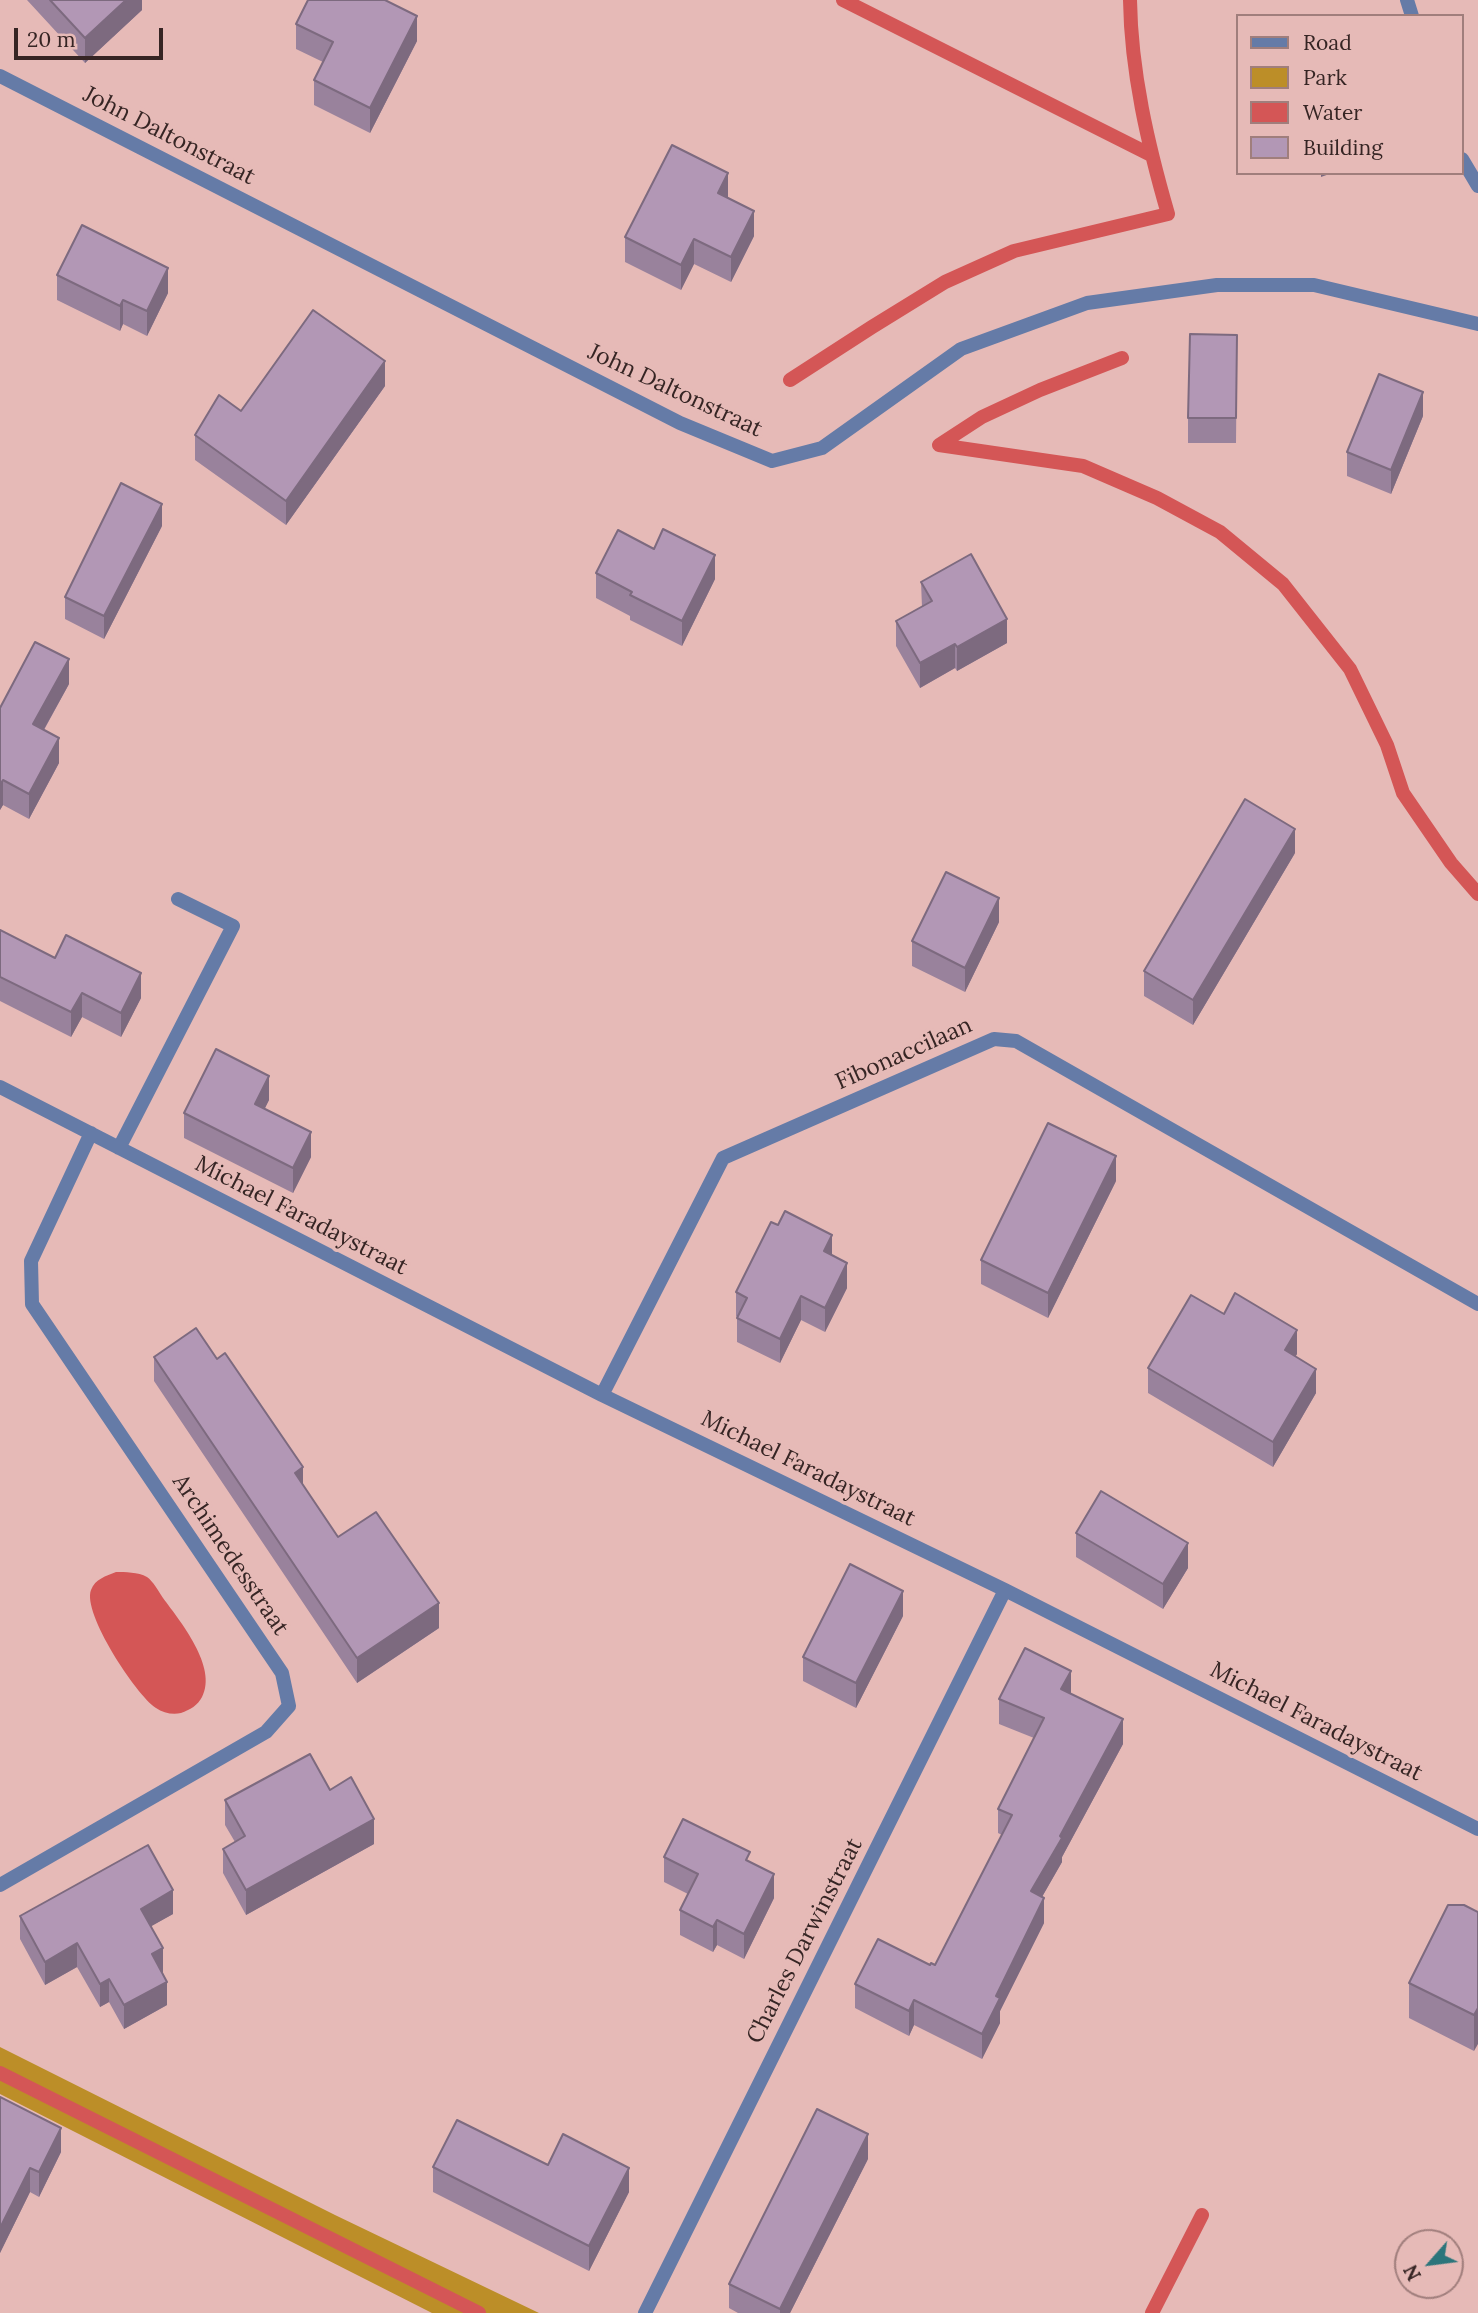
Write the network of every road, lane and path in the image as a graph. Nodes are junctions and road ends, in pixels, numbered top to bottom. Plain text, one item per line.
1 (0, 76) edge
2 (1464, 162) edge
3 (1478, 186) edge
4 (1478, 324) edge
5 (178, 899) dead end
6 (0, 1087) edge
7 (91, 1133) junction
8 (119, 1148) junction
9 (1478, 1304) edge
10 (602, 1395) junction
11 (1006, 1590) junction
12 (1478, 1829) edge
13 (0, 1885) edge
14 (645, 2313) edge

1 - 4 street, John Daltonstraat
2 - 3 street
5 - 8 street
6 - 7 street, Michael Faradaystraat
7 - 8 street, Michael Faradaystraat
7 - 13 street, Archimedesstraat
8 - 10 street, Michael Faradaystraat
9 - 10 street, Fibonaccilaan
10 - 11 street, Michael Faradaystraat
11 - 12 street, Michael Faradaystraat
11 - 14 street, Charles Darwinstraat

